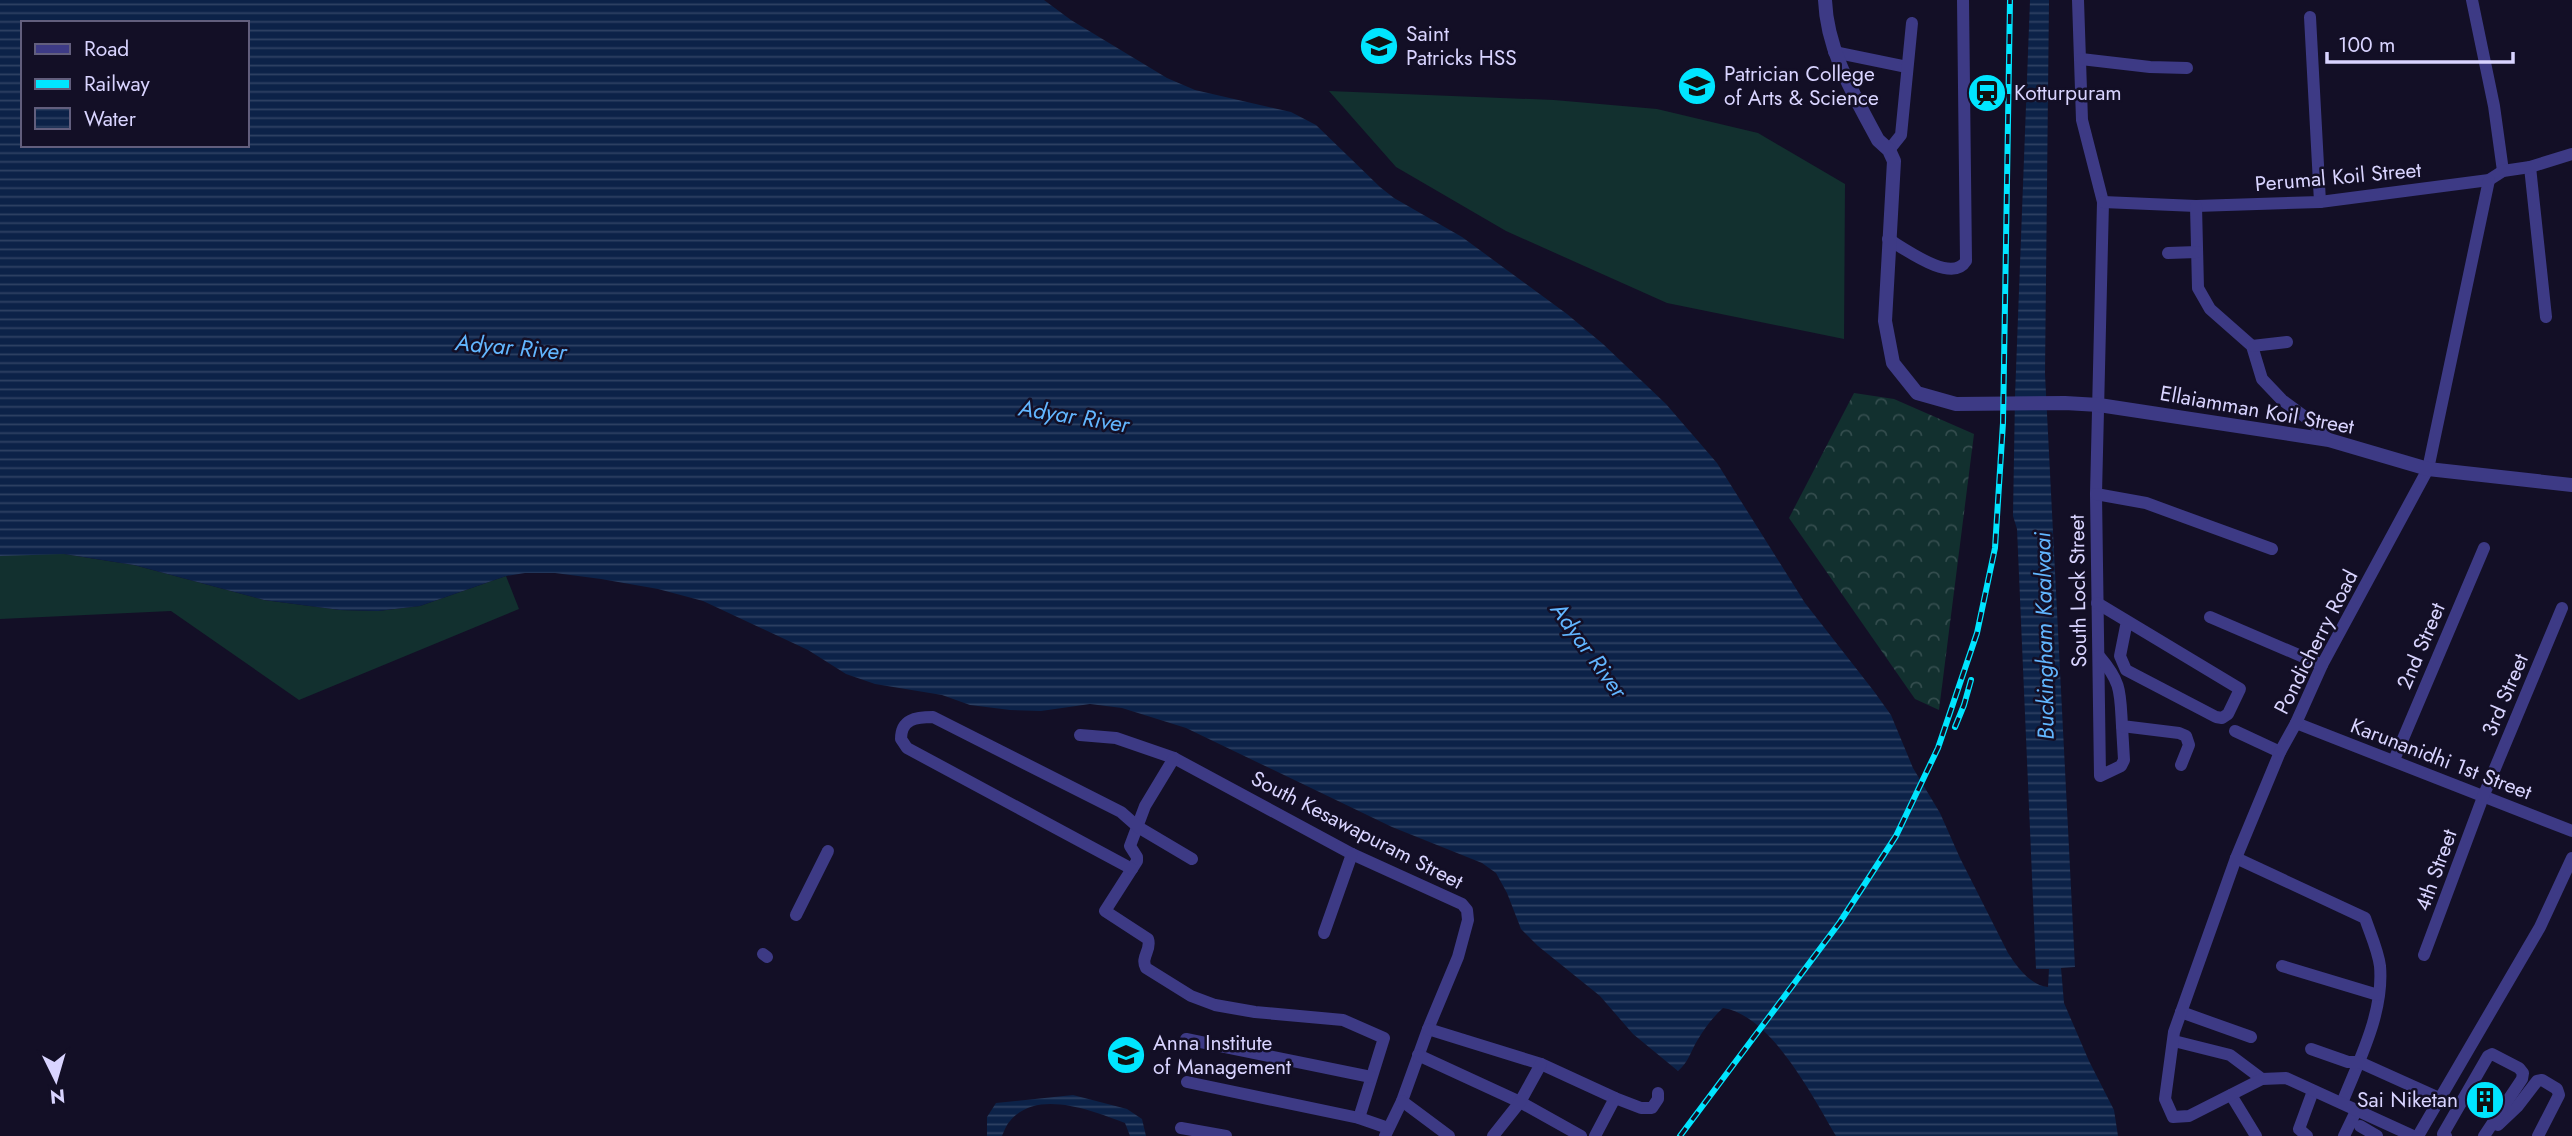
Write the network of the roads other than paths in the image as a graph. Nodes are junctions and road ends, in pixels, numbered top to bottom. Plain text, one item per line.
1 (1825, 0) edge
2 (1963, 0) edge
3 (2078, 0) edge
4 (2472, 0) edge
5 (2310, 17) dead end
6 (1912, 23) dead end
7 (1834, 52) junction
8 (2081, 60) junction
9 (1907, 67) junction
10 (2186, 68) dead end
11 (1889, 150) junction
12 (2572, 154) edge
13 (2530, 167) junction
14 (2503, 171) junction
15 (2489, 180) junction
16 (2103, 202) junction
17 (2320, 202) junction
18 (2196, 206) junction
19 (1888, 239) junction
20 (2197, 252) junction
21 (2168, 253) dead end
22 (2546, 317) dead end
23 (2287, 342) dead end
24 (2252, 346) junction
25 (2099, 405) junction
26 (2329, 440) junction
27 (2428, 469) junction
28 (2572, 485) edge
29 (2096, 495) junction
30 (2484, 548) dead end
31 (2272, 549) dead end
32 (2098, 603) junction
33 (2562, 608) dead end
34 (2210, 617) dead end
35 (2127, 621) junction
36 (2099, 656) junction
37 (2322, 665) junction
38 (2296, 723) junction
39 (2122, 726) junction
40 (2235, 731) dead end
41 (1080, 735) dead end
42 (2277, 751) junction
43 (1174, 758) junction
44 (2394, 760) junction
45 (2181, 765) dead end
46 (2483, 797) junction
47 (1138, 827) junction
48 (2572, 831) edge
49 (828, 851) dead end
50 (1353, 854) junction
51 (2236, 858) junction
52 (2572, 858) edge
53 (1192, 859) dead end
54 (1132, 869) junction
55 (796, 915) dead end
56 (1324, 933) dead end
57 (2424, 955) dead end
58 (2282, 966) dead end
59 (2378, 995) junction
60 (2181, 1012) junction
61 (1427, 1029) junction
62 (2251, 1037) dead end
63 (1186, 1039) dead end
64 (2174, 1041) junction
65 (2311, 1049) dead end
66 (1418, 1055) junction
67 (2359, 1062) junction
68 (1541, 1064) junction
69 (1371, 1077) junction
70 (2262, 1079) junction
71 (1187, 1082) dead end
72 (2314, 1091) junction
73 (1658, 1093) dead end
74 (2231, 1095) junction
75 (1615, 1098) junction
76 (2440, 1098) junction
77 (1402, 1101) junction
78 (1520, 1102) junction
79 (2342, 1103) junction
80 (1359, 1118) junction
81 (2359, 1122) edge
82 (1181, 1128) dead end
83 (1386, 1132) edge
84 (1498, 1135) edge
85 (2442, 1135) edge
86 (1226, 1136) edge
87 (1449, 1136) edge
88 (1581, 1136) edge
89 (1595, 1136) edge
90 (2256, 1136) edge
91 (2307, 1136) edge
92 (2344, 1136) edge
93 (2377, 1136) edge
94 (2415, 1136) edge
95 (2487, 1136) edge
96 (2538, 1136) edge

1 - 7 street
2 - 19 street
3 - 8 street, South Lock Street
4 - 14 street
5 - 17 street
6 - 9 street
7 - 9 street
7 - 11 street
8 - 10 street
8 - 16 street, South Lock Street
9 - 11 street
11 - 19 street, Ellaiamman Koil Street
12 - 13 street, Perumal Koil Street
13 - 14 street, Perumal Koil Street
13 - 22 street
14 - 15 street, Perumal Koil Street
15 - 17 street, Perumal Koil Street
15 - 27 street, Pondicherry Road
16 - 18 street, Perumal Koil Street
16 - 25 street, South Lock Street
17 - 18 street, Perumal Koil Street
18 - 20 street
19 - 25 street, Ellaiamman Koil Street
20 - 21 street
20 - 24 street
23 - 24 street
24 - 26 street
25 - 26 street, Ellaiamman Koil Street
25 - 29 street, South Lock Street
26 - 27 street, Ellaiamman Koil Street
27 - 28 street, Ellaiamman Koil Street
27 - 37 street, Pondicherry Road
29 - 31 street
29 - 32 street, South Lock Street
30 - 44 street, 2nd Street
32 - 35 street
32 - 36 street, South Lock Street
33 - 46 street, 3rd Street
34 - 37 street
35 - 35 street
36 - 39 street
36 - 39 street, South Lock Street
37 - 38 street, Pondicherry Road
38 - 42 street, Pondicherry Road
38 - 44 street, Karunanidhi 1st Street
39 - 45 street
40 - 42 street
41 - 43 street, South Kesawapuram Street
42 - 51 street, Pondicherry Road
43 - 47 street
43 - 50 street, South Kesawapuram Street
44 - 46 street, Karunanidhi 1st Street
46 - 48 street, Karunanidhi 1st Street
46 - 57 street, 4th Street
47 - 53 street
47 - 54 street
47 - 54 street
49 - 55 street
50 - 56 street
50 - 61 street, South Kesawapuram Street
51 - 59 street
51 - 60 street, Pondicherry Road
52 - 76 street
54 - 69 street
58 - 59 street
59 - 67 street
60 - 62 street
60 - 64 street, Pondicherry Road
61 - 66 street, South Kesawapuram Street
61 - 68 street
63 - 69 street
64 - 70 street
64 - 74 street, Pondicherry Road
65 - 67 street
66 - 77 street, South Kesawapuram Street
66 - 78 street
67 - 76 street
67 - 79 street
68 - 75 street
68 - 78 street
69 - 80 street
70 - 72 street
70 - 74 street
71 - 80 street
72 - 79 street
72 - 91 street
73 - 75 street
74 - 90 street
75 - 89 street
76 - 94 street
77 - 83 street, South Kesawapuram Street
77 - 87 street
78 - 84 street
78 - 88 street
79 - 81 street
80 - 83 street
81 - 92 street
81 - 93 street
81 - 94 street
82 - 86 street
85 - 95 street
95 - 96 street

